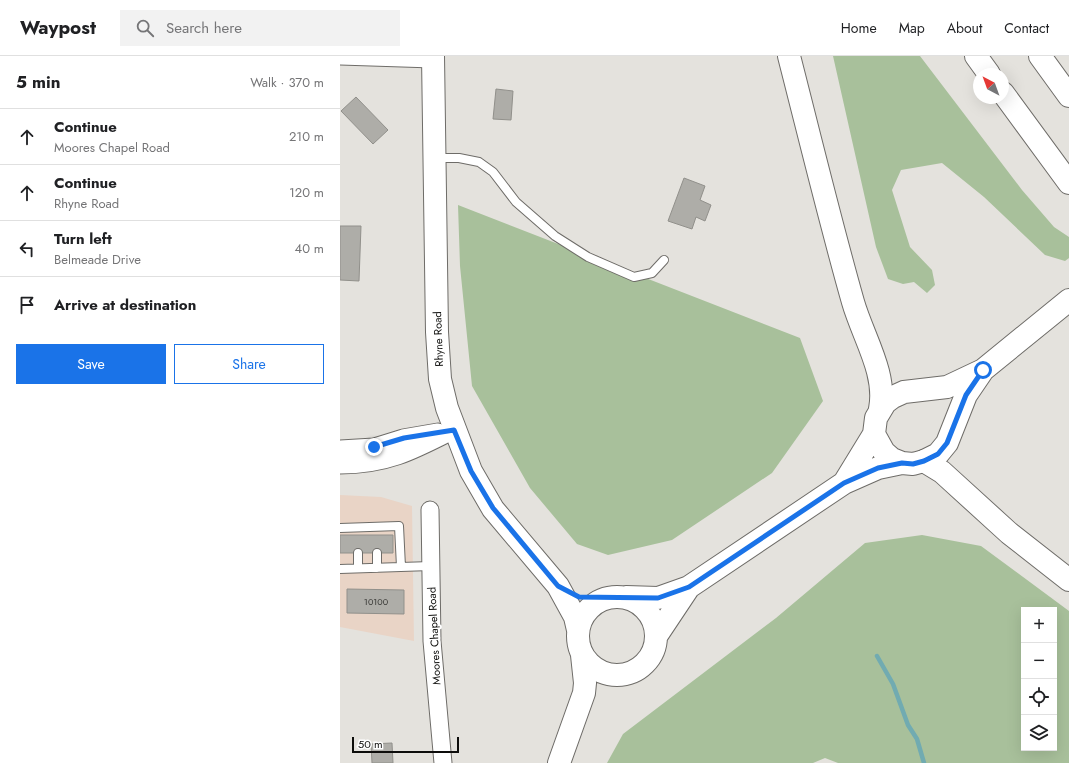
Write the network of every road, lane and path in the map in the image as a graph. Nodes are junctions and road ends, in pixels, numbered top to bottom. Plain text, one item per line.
1 (340, 56) edge
2 (789, 56) edge
3 (976, 56) edge
4 (1040, 56) edge
5 (433, 57) edge
6 (985, 68) edge
7 (1069, 96) edge
8 (1009, 101) edge
9 (434, 158) junction
10 (1069, 183) edge
11 (664, 260) dead end
12 (1069, 300) edge
13 (983, 370) junction
14 (880, 410) junction
15 (454, 430) junction
16 (874, 434) junction
17 (340, 449) edge
18 (924, 461) junction
19 (902, 463) junction
20 (340, 465) edge
21 (844, 483) junction
22 (430, 510) dead end
23 (340, 528) edge
24 (358, 553) dead end
25 (377, 553) dead end
26 (431, 566) junction
27 (401, 567) junction
28 (358, 568) junction
29 (377, 568) junction
30 (340, 569) edge
31 (1069, 580) edge
32 (558, 586) junction
33 (689, 587) junction
34 (619, 597) junction
35 (578, 630) junction
36 (657, 635) junction
37 (582, 655) junction
38 (626, 674) junction
39 (581, 704) junction
40 (443, 763) edge
41 (559, 763) edge

1 - 5 street
2 - 14 main road
3 - 6 main road
4 - 7 main road
5 - 9 main road, Rhyne Road
8 - 10 main road
9 - 11 lane
9 - 15 main road, Rhyne Road
12 - 13 main road
13 - 14 main road
13 - 18 main road
14 - 16 main road
15 - 17 street
15 - 20 street
15 - 32 main road, Rhyne Road
16 - 19 main road
16 - 21 main road
18 - 19 main road
18 - 31 main road
19 - 21 main road
21 - 33 main road
22 - 26 street, Moores Chapel Road
23 - 27 lane
24 - 28 lane
25 - 29 lane
26 - 27 lane
26 - 40 street, Moores Chapel Road
27 - 29 lane
28 - 29 lane
28 - 30 lane
32 - 34 main road, Rhyne Road
32 - 35 main road, Rhyne Road
33 - 34 main road
33 - 36 main road
34 - 35 main road
34 - 36 main road
35 - 37 main road
36 - 38 main road
37 - 38 main road
37 - 39 main road
38 - 39 main road
39 - 41 main road

